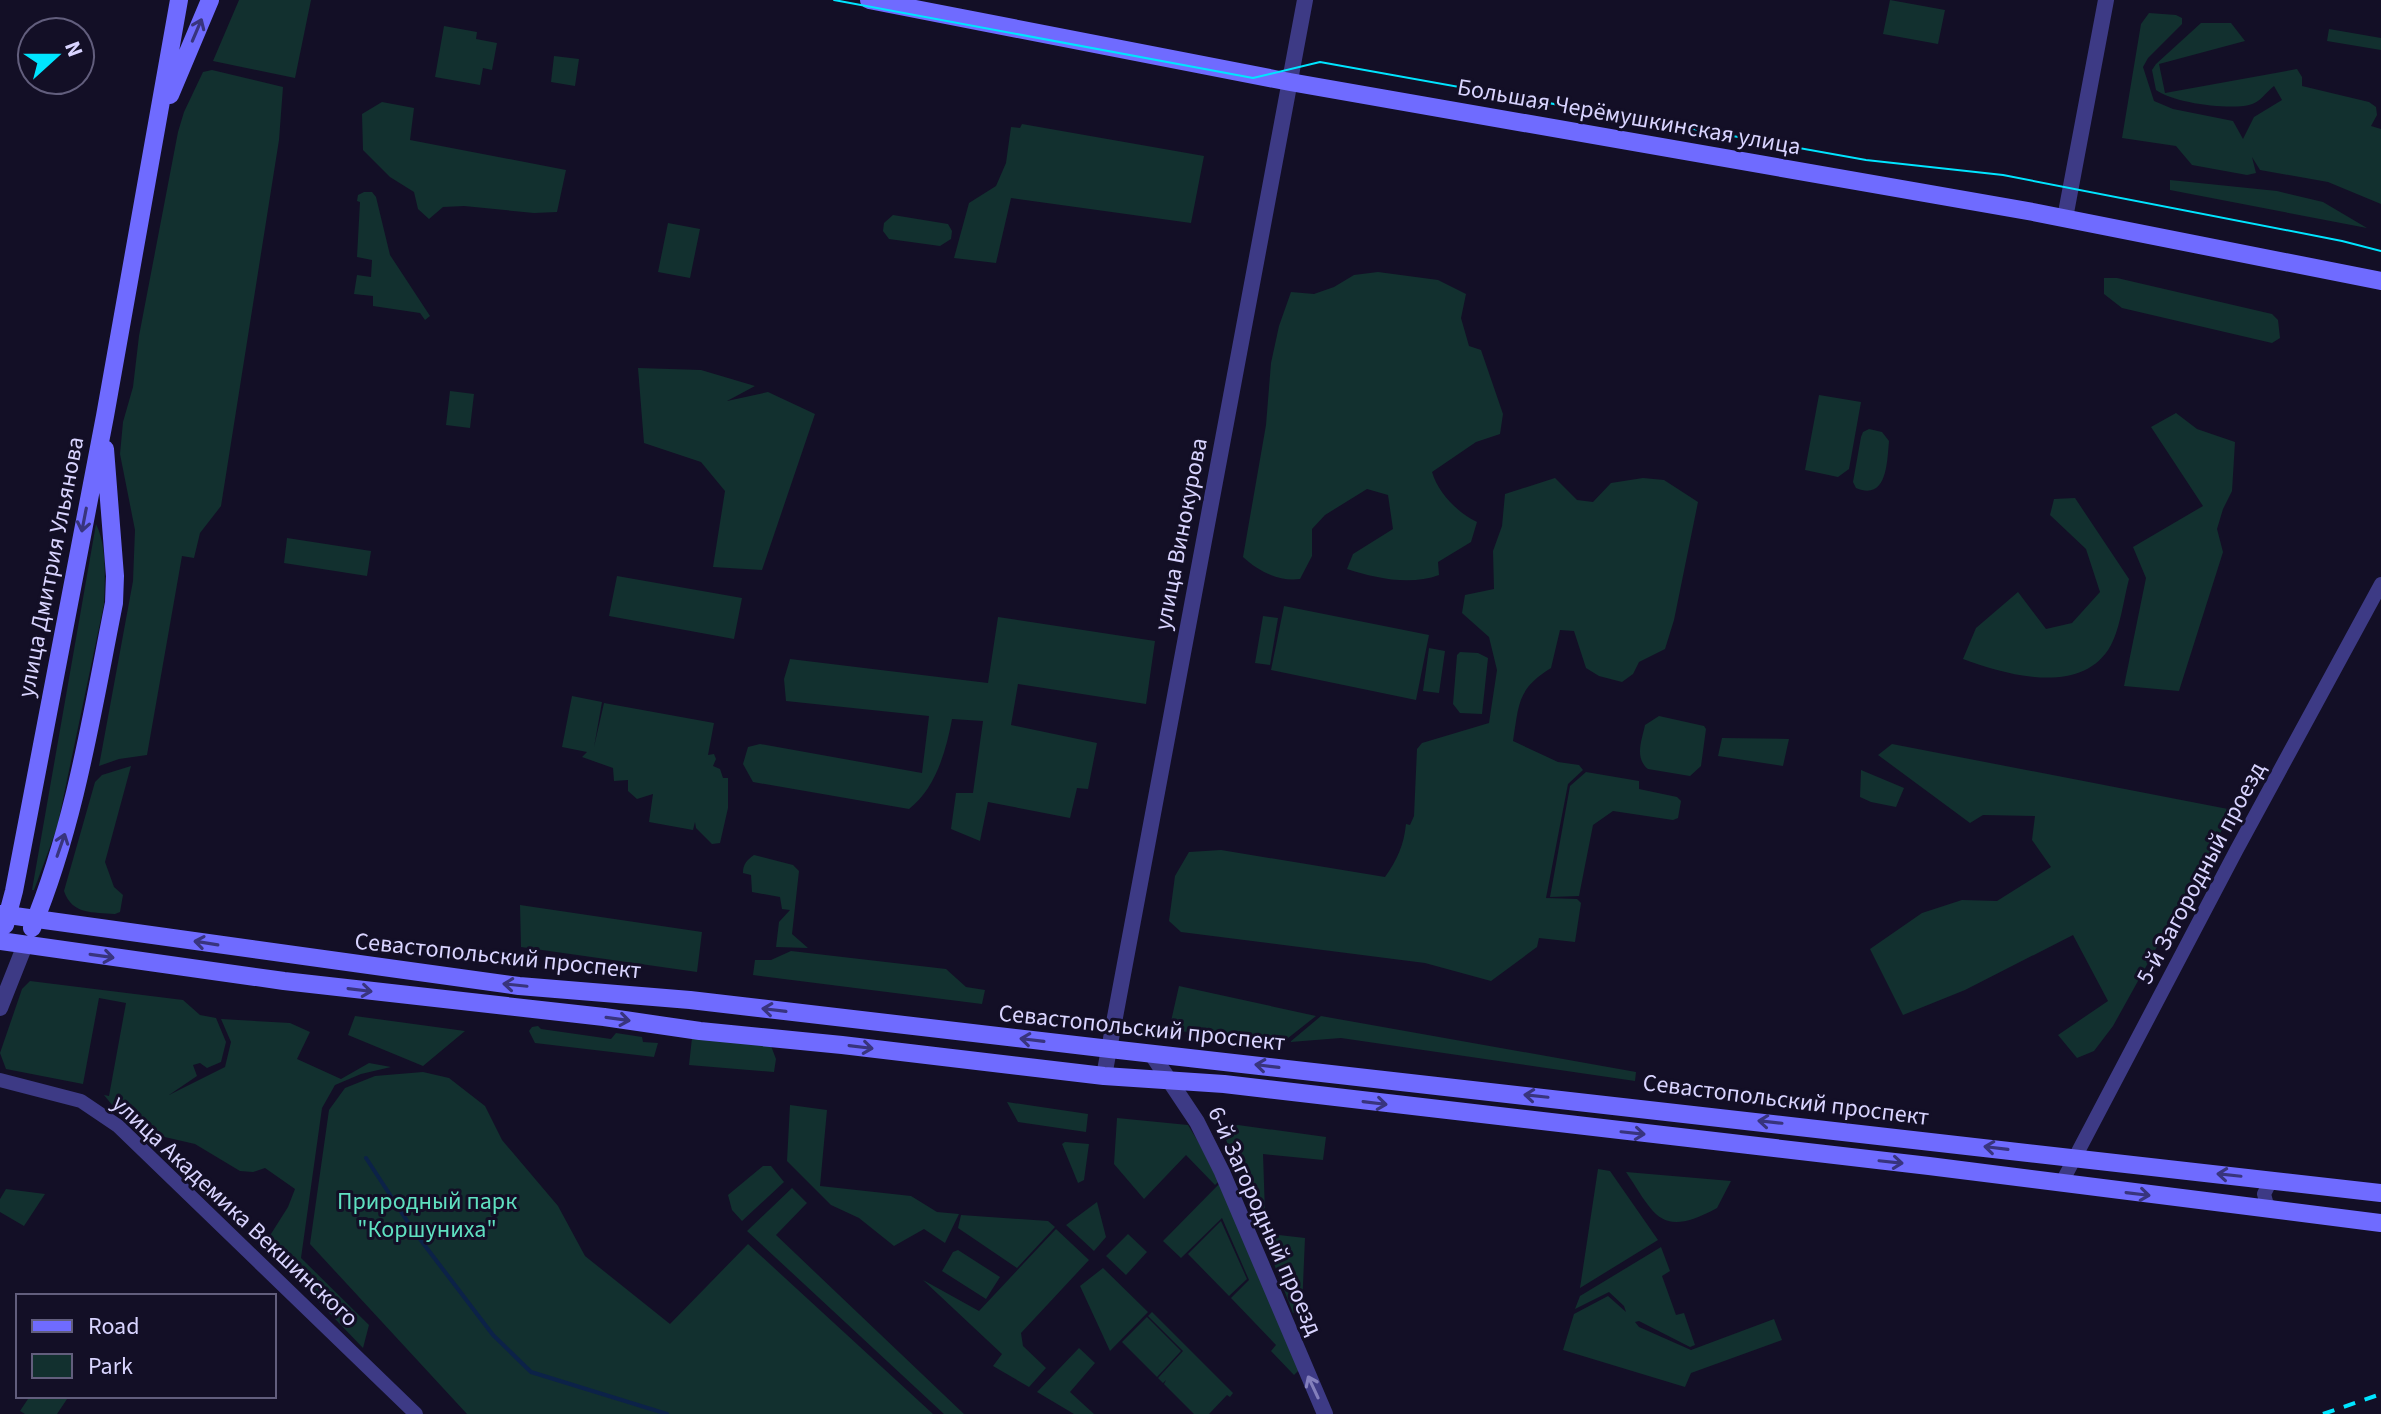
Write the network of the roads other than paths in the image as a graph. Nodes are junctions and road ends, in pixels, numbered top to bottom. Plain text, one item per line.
1 (179, 0) edge
2 (210, 0) edge
3 (869, 0) edge
4 (1305, 0) edge
5 (2106, 0) edge
6 (1290, 82) junction
7 (156, 132) junction
8 (2065, 218) junction
9 (2381, 281) edge
10 (105, 416) junction
11 (2381, 584) edge
12 (4, 915) edge
13 (36, 919) junction
14 (0, 941) edge
15 (25, 945) junction
16 (0, 1008) edge
17 (1110, 1049) junction
18 (1151, 1053) junction
19 (1104, 1076) junction
20 (1170, 1079) junction
21 (0, 1080) edge
22 (2073, 1157) junction
23 (2280, 1181) junction
24 (2061, 1184) junction
25 (2381, 1193) edge
26 (2277, 1210) junction
27 (2381, 1223) edge
28 (416, 1414) edge
29 (1325, 1414) edge

1 - 7 main road, улица Дмитрия Ульянова
7 -> 2 main road, улица Дмитрия Ульянова
3 - 6 main road, Большая Черёмушкинская улица
4 - 6 street, улица Винокурова
5 - 8 street
6 - 8 main road, Большая Черёмушкинская улица
6 - 17 street, улица Винокурова
7 - 10 main road, улица Дмитрия Ульянова
8 - 9 main road, Большая Черёмушкинская улица
10 -> 12 main road, улица Дмитрия Ульянова
13 -> 10 main road, улица Дмитрия Ульянова
11 - 22 street, 5-й Загородный проезд
12 - 13 main road, Севастопольский проспект
12 - 14 main road, улица Дмитрия Ульянова
13 - 15 main road, улица Дмитрия Ульянова
17 -> 13 main road, Севастопольский проспект
14 - 15 main road, Севастопольский проспект
15 - 16 street
15 -> 19 main road, Севастопольский проспект
17 - 18 main road, Севастопольский проспект
17 - 19 street, улица Винокурова
18 - 20 street, 6-й Загородный проезд
22 -> 18 main road, Севастопольский проспект
19 - 20 main road, Севастопольский проспект
20 -> 24 main road, Севастопольский проспект
29 -> 20 street, 6-й Загородный проезд
21 - 28 street, улица Академика Векшинского
23 -> 22 main road, Севастопольский проспект
22 - 24 street, 5-й Загородный проезд
23 - 25 main road, Севастопольский проспект
23 - 26 street
24 -> 26 main road, Севастопольский проспект
26 - 27 main road, Севастопольский проспект

